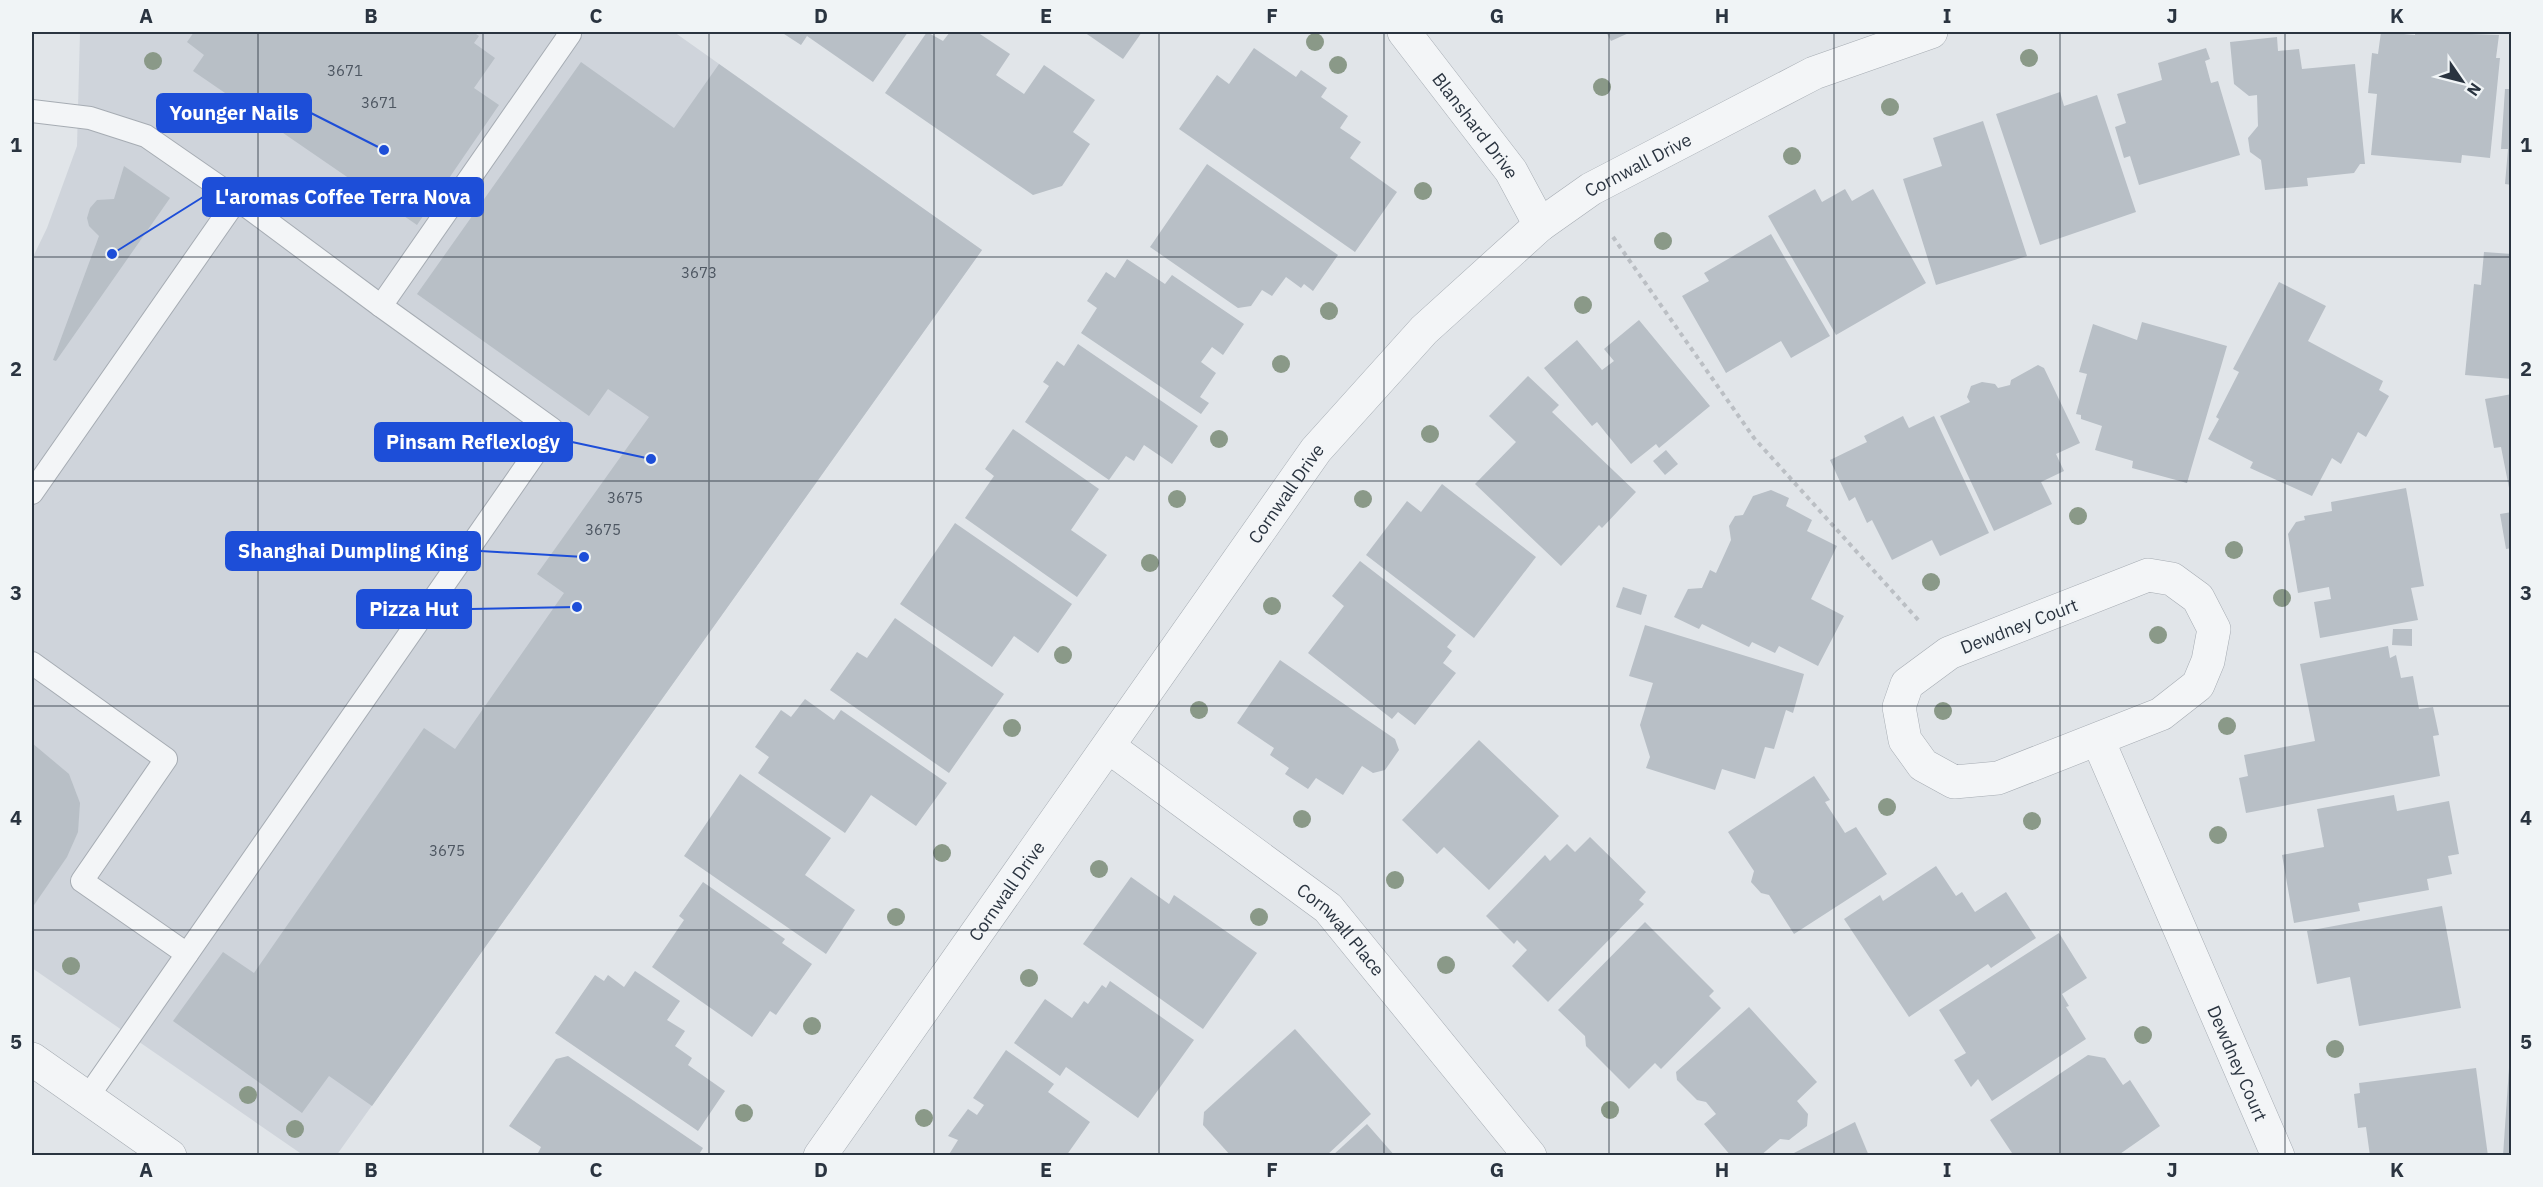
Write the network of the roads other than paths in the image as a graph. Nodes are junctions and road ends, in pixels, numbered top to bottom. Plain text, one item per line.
1 (567, 32) edge
2 (1404, 32) edge
3 (1931, 32) edge
4 (32, 111) edge
5 (237, 198) junction
6 (1540, 225) junction
7 (381, 306) junction
8 (32, 493) edge
9 (32, 663) edge
10 (2098, 740) junction
11 (1108, 747) junction
12 (186, 954) junction
13 (32, 1059) edge
14 (87, 1098) junction
15 (170, 1155) edge
16 (820, 1155) edge
17 (1530, 1155) edge
18 (2278, 1155) edge

1 - 7 lane
2 - 6 street, Blanshard Drive
3 - 6 street, Cornwall Drive
4 - 5 lane
5 - 7 lane
5 - 8 lane
6 - 11 street, Cornwall Drive
7 - 12 lane
9 - 12 lane
10 - 10 street, Dewdney Court
10 - 18 street, Dewdney Court
11 - 16 street, Cornwall Drive
11 - 17 street, Cornwall Place
12 - 14 lane
13 - 14 street
14 - 15 street

